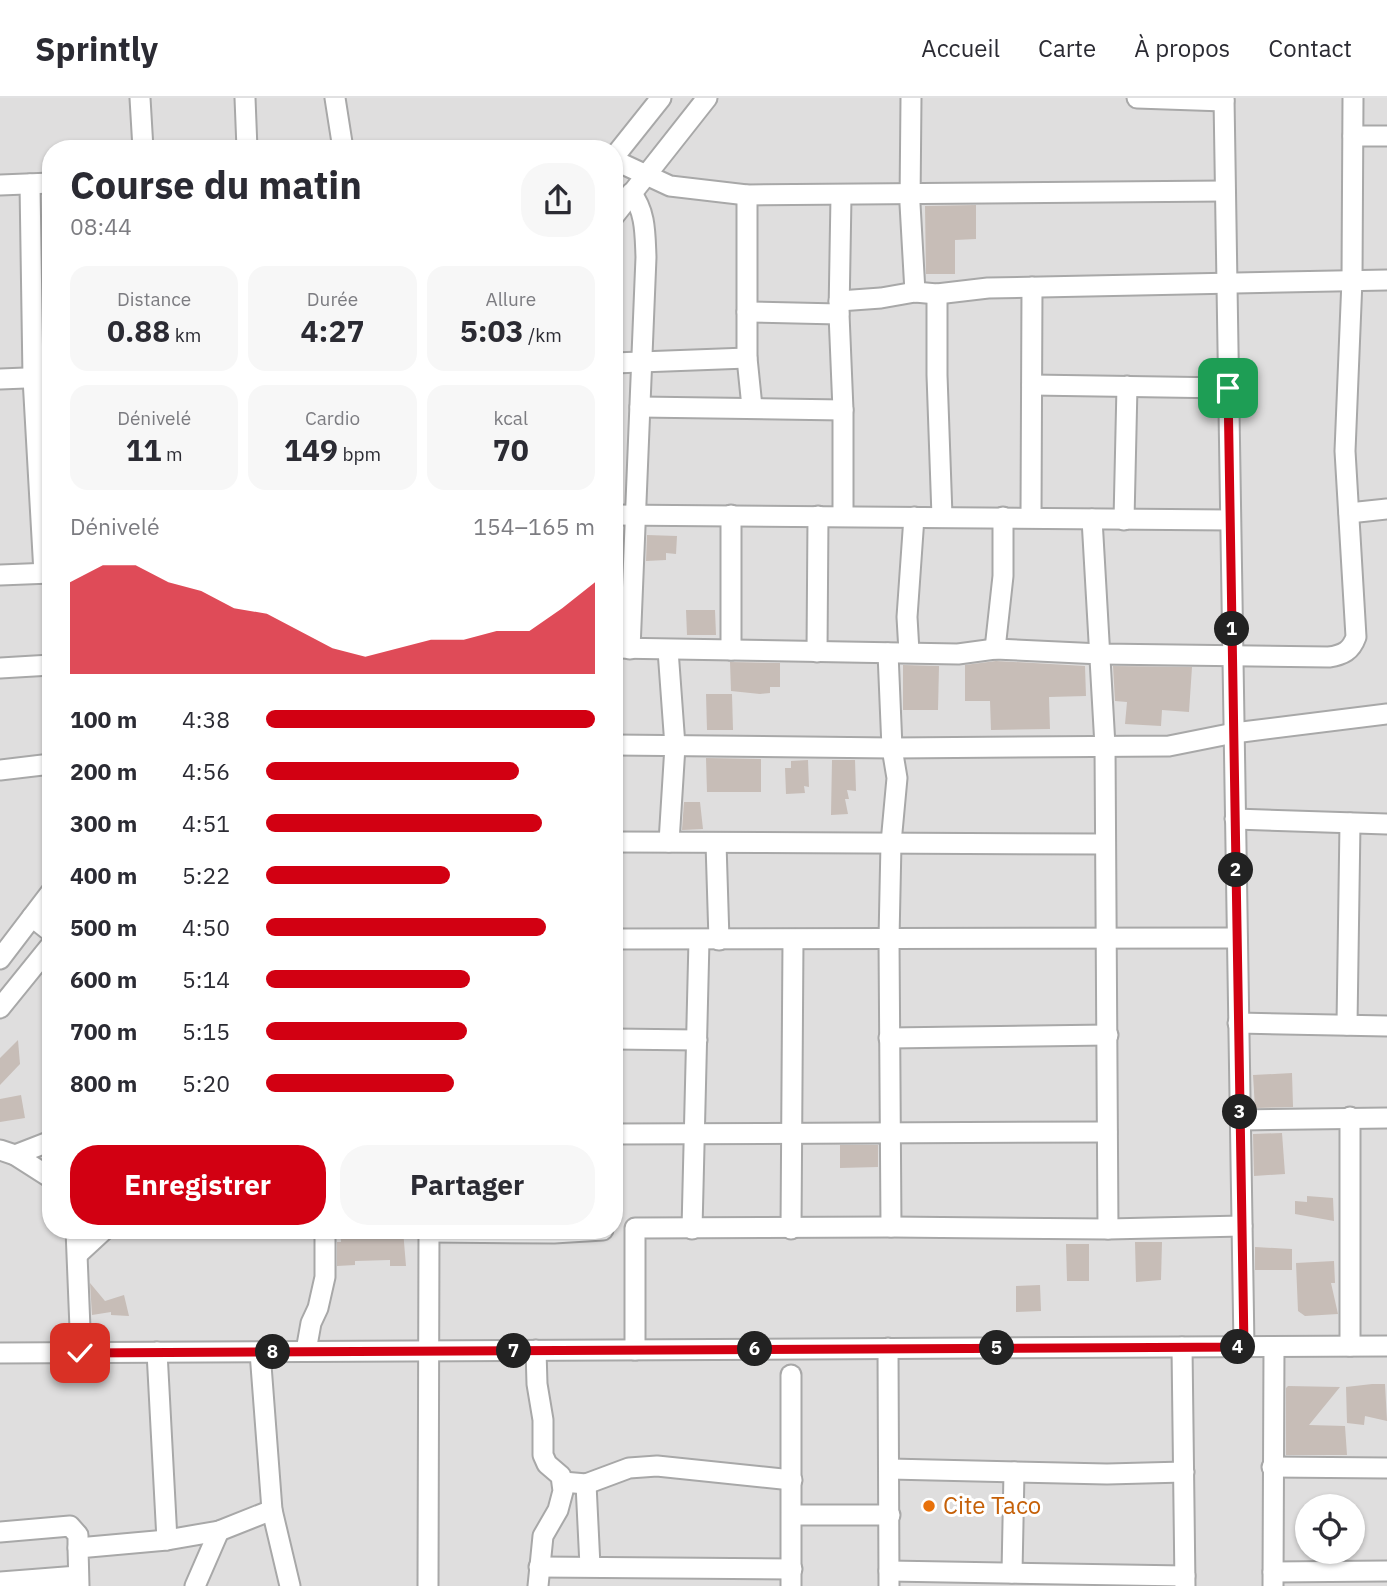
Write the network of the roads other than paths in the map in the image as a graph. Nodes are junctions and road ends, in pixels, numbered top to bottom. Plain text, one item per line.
1 (140, 98) edge
2 (245, 98) edge
3 (335, 98) edge
4 (661, 98) edge
5 (707, 98) edge
6 (911, 98) edge
7 (1137, 98) edge
8 (1353, 98) edge
9 (1224, 99) edge
10 (1353, 136) junction
11 (1387, 136) edge
12 (142, 140) edge
13 (247, 140) edge
14 (342, 140) edge
15 (623, 147) edge
16 (623, 163) edge
17 (644, 175) junction
18 (42, 183) edge
19 (30, 184) junction
20 (0, 185) edge
21 (1225, 191) junction
22 (631, 193) junction
23 (910, 194) junction
24 (747, 195) junction
25 (841, 196) junction
26 (623, 204) edge
27 (1352, 280) junction
28 (1387, 280) edge
29 (1226, 284) junction
30 (1032, 288) junction
31 (915, 292) junction
32 (937, 295) junction
33 (839, 307) junction
34 (747, 312) junction
35 (747, 358) junction
36 (640, 362) junction
37 (623, 363) edge
38 (42, 378) edge
39 (0, 379) edge
40 (1032, 385) junction
41 (1127, 386) junction
42 (1228, 388) junction
43 (640, 407) junction
44 (752, 407) junction
45 (843, 410) junction
46 (1387, 509) edge
47 (1349, 513) junction
48 (623, 515) edge
49 (635, 515) junction
50 (731, 515) junction
51 (818, 516) junction
52 (842, 516) junction
53 (942, 516) junction
54 (914, 517) junction
55 (1003, 517) junction
56 (1031, 517) junction
57 (1092, 519) junction
58 (1124, 520) junction
59 (1230, 520) junction
60 (42, 573) edge
61 (0, 575) edge
62 (623, 639) edge
63 (623, 649) edge
64 (995, 649) junction
65 (668, 650) junction
66 (731, 650) junction
67 (817, 652) junction
68 (909, 652) junction
69 (888, 653) junction
70 (1101, 654) junction
71 (1233, 654) junction
72 (42, 666) edge
73 (0, 668) edge
74 (1387, 714) edge
75 (1234, 733) junction
76 (623, 745) edge
77 (675, 746) junction
78 (1105, 746) junction
79 (892, 748) junction
80 (42, 765) edge
81 (0, 770) edge
82 (1235, 819) junction
83 (1350, 822) junction
84 (1387, 824) edge
85 (623, 842) edge
86 (669, 842) junction
87 (716, 843) junction
88 (891, 843) junction
89 (1105, 844) junction
90 (42, 904) edge
91 (32, 917) junction
92 (42, 925) edge
93 (1237, 938) junction
94 (623, 939) edge
95 (889, 939) junction
96 (1105, 939) junction
97 (709, 940) junction
98 (793, 940) junction
99 (0, 959) edge
100 (42, 962) edge
101 (0, 1008) edge
102 (1238, 1023) junction
103 (1347, 1025) junction
104 (1387, 1026) edge
105 (1108, 1035) junction
106 (889, 1038) junction
107 (623, 1039) edge
108 (697, 1040) junction
109 (1350, 1117) junction
110 (1387, 1118) edge
111 (1240, 1120) junction
112 (1107, 1132) junction
113 (793, 1133) junction
114 (889, 1133) junction
115 (623, 1134) edge
116 (696, 1134) junction
117 (42, 1144) edge
118 (8, 1153) edge
119 (42, 1173) edge
120 (1242, 1226) junction
121 (891, 1227) junction
122 (635, 1228) junction
123 (623, 1229) edge
124 (692, 1229) junction
125 (792, 1229) junction
126 (1108, 1229) junction
127 (77, 1239) edge
128 (94, 1239) edge
129 (325, 1239) edge
130 (429, 1239) edge
131 (78, 1254) junction
132 (1350, 1346) junction
133 (1387, 1346) edge
134 (1182, 1347) junction
135 (1244, 1347) junction
136 (1274, 1347) junction
137 (888, 1349) junction
138 (536, 1350) junction
139 (635, 1350) junction
140 (306, 1351) junction
141 (429, 1351) junction
142 (157, 1352) junction
143 (260, 1352) junction
144 (0, 1353) edge
145 (80, 1353) junction
146 (791, 1375) dead end
147 (1272, 1467) junction
148 (1387, 1468) edge
149 (890, 1469) junction
150 (1014, 1472) junction
151 (1184, 1472) junction
152 (792, 1479) junction
153 (563, 1482) junction
154 (586, 1484) junction
155 (272, 1510) junction
156 (793, 1515) junction
157 (890, 1515) junction
158 (219, 1531) junction
159 (0, 1532) edge
160 (167, 1540) junction
161 (78, 1549) junction
162 (590, 1566) junction
163 (1012, 1573) junction
164 (539, 1576) edge
165 (1379, 1576) edge
166 (698, 1577) edge
167 (791, 1578) edge
168 (889, 1578) edge
169 (983, 1579) edge
170 (1273, 1579) edge
171 (1080, 1580) edge
172 (78, 1581) edge
173 (1185, 1581) edge
174 (0, 1582) edge
175 (195, 1586) edge
176 (290, 1586) edge
177 (428, 1586) edge

1 - 12 street
2 - 13 street
3 - 14 street
4 - 15 street
5 - 17 street
6 - 23 street
7 - 9 street
8 - 10 street
9 - 21 street
10 - 11 street
10 - 27 street
16 - 17 street
17 - 22 street
17 - 24 street
18 - 19 street
19 - 20 street
19 - 38 street
21 - 23 street
21 - 29 street
22 - 26 street
22 - 36 street
23 - 25 street
23 - 31 street
24 - 25 street
24 - 34 street
25 - 33 street
27 - 28 street
27 - 29 street
27 - 47 street
29 - 30 street
29 - 42 street
30 - 32 street
30 - 40 street
31 - 32 street
31 - 33 street
32 - 53 street
33 - 34 street
33 - 45 street
34 - 35 street
35 - 36 street
35 - 44 street
36 - 37 street
36 - 43 street
38 - 39 street
40 - 41 street
40 - 56 street
41 - 42 street
41 - 58 street
42 - 59 street
43 - 44 street
43 - 49 street
44 - 45 street
45 - 52 street
46 - 47 street
47 - 71 street
48 - 49 street
49 - 50 street
49 - 62 street
50 - 51 street
50 - 66 street
51 - 52 street
51 - 67 street
52 - 54 street
53 - 54 street
53 - 55 street
54 - 68 street
55 - 56 street
55 - 64 street
56 - 57 street
57 - 58 street
57 - 70 street
58 - 59 street
59 - 71 street
60 - 61 street
63 - 65 street
64 - 68 street
64 - 70 street
65 - 66 street
65 - 77 street
66 - 67 street
67 - 69 street
68 - 69 street
69 - 79 street
70 - 71 street
70 - 78 street
71 - 75 street
72 - 73 street
74 - 75 street
75 - 78 street
75 - 82 street
76 - 77 street
77 - 79 street
77 - 86 street
78 - 79 street
78 - 89 street
79 - 88 street
80 - 81 street
82 - 83 street
82 - 93 street
83 - 84 street
83 - 103 street
85 - 86 street
86 - 87 street
87 - 88 street
87 - 97 street
88 - 89 street
88 - 95 street
89 - 96 street
90 - 91 street
91 - 92 street
91 - 99 street
93 - 96 street
93 - 102 street
94 - 97 street
95 - 96 street
95 - 98 street
95 - 106 street
96 - 105 street
97 - 98 street
97 - 108 street
98 - 113 street
100 - 101 street
102 - 103 street
102 - 111 street
103 - 104 street
105 - 106 street
105 - 112 street
106 - 114 street
107 - 108 street
108 - 116 street
109 - 110 street
109 - 111 street
109 - 132 street
111 - 120 street
112 - 114 street
112 - 126 street
113 - 114 street
113 - 116 street
113 - 125 street
114 - 121 street
115 - 116 street
116 - 124 street
117 - 118 street
118 - 119 street
120 - 126 street
120 - 135 street
121 - 125 street
121 - 126 street
122 - 123 street
122 - 124 street
122 - 139 street
124 - 125 street
127 - 131 street
128 - 131 street
129 - 140 street
130 - 141 street
131 - 145 street
132 - 133 street
132 - 136 street
134 - 135 street
134 - 137 street
134 - 151 street
135 - 136 street
136 - 147 street
137 - 139 street
137 - 149 street
138 - 139 street
138 - 141 street
138 - 153 street
140 - 141 street
140 - 143 street
141 - 177 street
142 - 143 street
142 - 145 street
142 - 160 street
143 - 155 street
144 - 145 street
146 - 152 street
147 - 148 street
147 - 170 street
149 - 150 street
149 - 157 street
150 - 151 street
150 - 163 street
151 - 173 street
152 - 154 street
152 - 156 street
153 - 154 street
153 - 164 street
154 - 162 street
155 - 158 street
155 - 176 street
156 - 157 street
156 - 167 street
157 - 168 street
158 - 160 street
158 - 175 street
159 - 161 street
160 - 161 street
161 - 172 street
162 - 164 street
162 - 166 street
163 - 169 street
163 - 171 street
165 - 170 street
166 - 167 street
168 - 169 street
171 - 173 street
172 - 174 street

